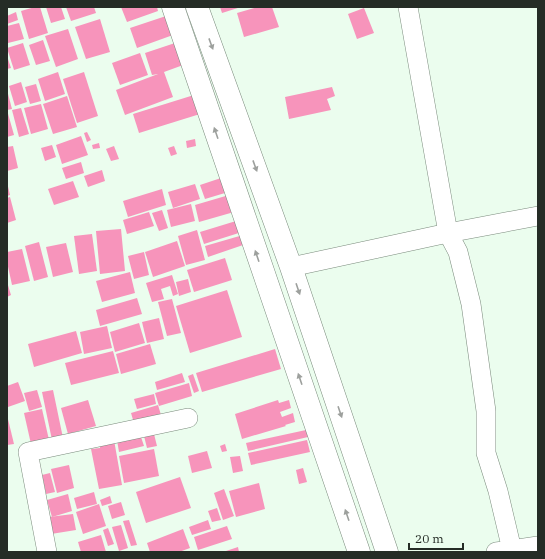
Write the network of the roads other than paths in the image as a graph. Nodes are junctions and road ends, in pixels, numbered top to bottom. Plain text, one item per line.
1 (173, 7) edge
2 (197, 7) edge
3 (408, 7) edge
4 (538, 216) edge
5 (448, 233) junction
6 (291, 267) junction
7 (188, 418) dead end
8 (538, 546) edge
9 (504, 551) edge
10 (47, 552) edge
11 (359, 552) edge
12 (387, 552) edge

11 -> 1 street
2 -> 6 street
3 - 5 street
4 - 5 street
5 - 6 street
5 - 9 street
6 -> 12 street
7 - 10 street
8 - 9 street

